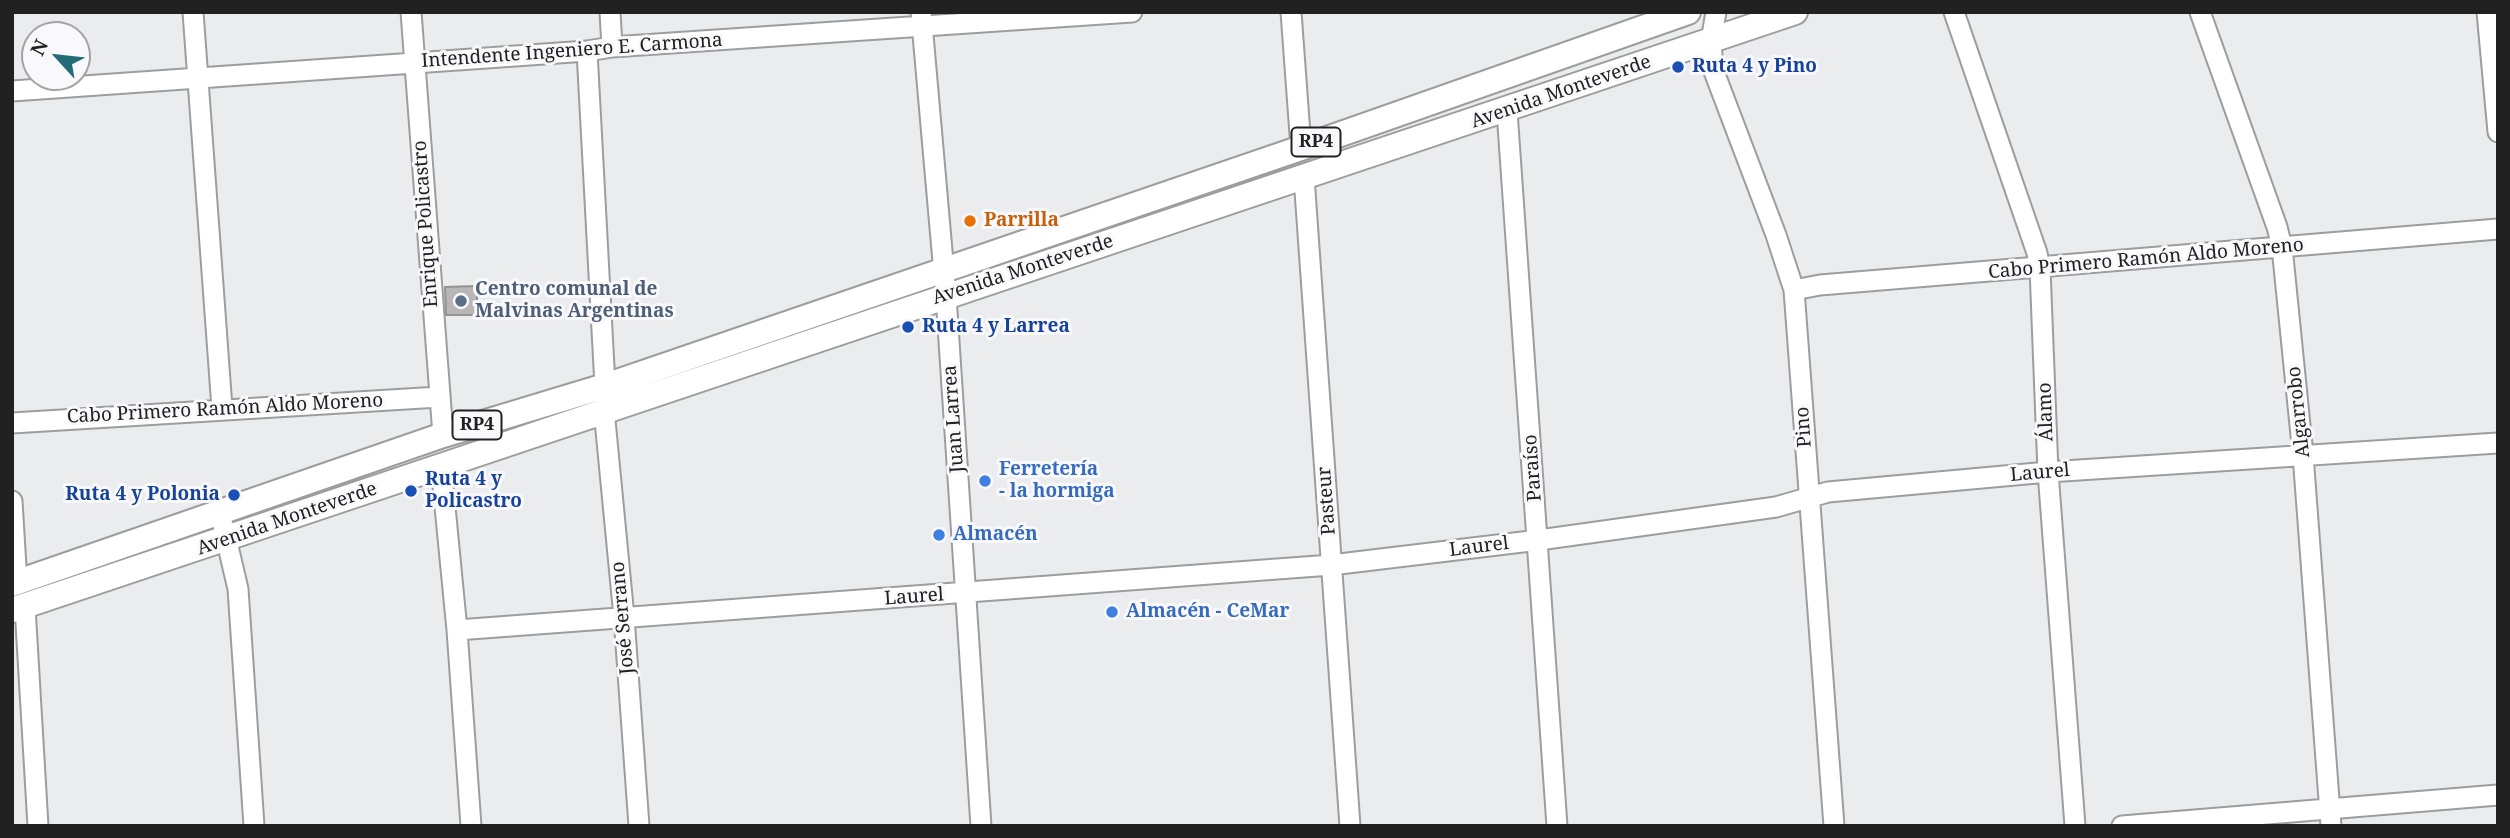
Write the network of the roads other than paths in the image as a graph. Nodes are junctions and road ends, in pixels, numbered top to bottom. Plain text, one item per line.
1 (193, 12) edge
2 (411, 12) edge
3 (610, 12) edge
4 (1132, 12) edge
5 (1291, 12) edge
6 (1688, 12) edge
7 (1716, 12) edge
8 (1795, 12) edge
9 (1954, 12) edge
10 (2200, 12) edge
11 (2487, 12) edge
12 (922, 19) edge
13 (1710, 41) junction
14 (612, 47) junction
15 (587, 51) junction
16 (415, 64) junction
17 (198, 80) junction
18 (12, 91) edge
19 (1507, 111) junction
20 (2498, 132) edge
21 (1301, 148) junction
22 (1304, 177) junction
23 (2498, 229) edge
24 (2282, 247) junction
25 (2040, 268) junction
26 (944, 270) junction
27 (1794, 290) junction
28 (946, 296) junction
29 (439, 397) junction
30 (605, 398) junction
31 (222, 408) junction
32 (12, 423) edge
33 (443, 435) junction
34 (2498, 443) edge
35 (2303, 455) junction
36 (441, 466) junction
37 (2048, 472) junction
38 (1809, 497) junction
39 (12, 500) edge
40 (220, 512) junction
41 (228, 539) junction
42 (1539, 540) junction
43 (1331, 565) junction
44 (14, 584) edge
45 (966, 593) junction
46 (19, 608) edge
47 (624, 617) junction
48 (457, 630) junction
49 (2498, 795) edge
50 (2330, 817) edge
51 (38, 826) edge
52 (254, 826) edge
53 (471, 826) edge
54 (639, 826) edge
55 (981, 826) edge
56 (1350, 826) edge
57 (1557, 826) edge
58 (1835, 826) edge
59 (2075, 826) edge
60 (2122, 826) edge

1 - 17 street
2 - 16 street, Enrique Policastro
3 - 14 street
4 - 12 street, Intendente Ingeniero E. Carmona
5 - 21 street
6 - 21 main road, Avenida Monteverde / RP4
7 - 13 street
8 - 13 main road, Avenida Monteverde / RP4
9 - 25 street, Álamo
10 - 24 street, Algarrobo
11 - 20 street
12 - 14 street, Intendente Ingeniero E. Carmona
12 - 26 street, Juan Larrea
13 - 19 main road, Avenida Monteverde / RP4
13 - 27 street, Pino
14 - 15 street, Intendente Ingeniero E. Carmona
15 - 16 street, Intendente Ingeniero E. Carmona
15 - 30 street, José Serrano
16 - 17 street, Intendente Ingeniero E. Carmona
16 - 29 street, Enrique Policastro
17 - 18 street, Intendente Ingeniero E. Carmona
17 - 31 street
19 - 22 main road, Avenida Monteverde / RP4
19 - 42 street, Paraíso
21 - 26 main road, Avenida Monteverde / RP4
22 - 28 main road, Avenida Monteverde / RP4
22 - 43 street, Pasteur
23 - 24 street, Cabo Primero Ramón Aldo Moreno
24 - 25 street, Cabo Primero Ramón Aldo Moreno
24 - 35 street, Algarrobo
25 - 27 street, Cabo Primero Ramón Aldo Moreno
25 - 37 street, Álamo
26 - 28 street, Juan Larrea
26 - 30 main road, Avenida Monteverde / RP4
27 - 38 street, Pino
28 - 30 main road, Avenida Monteverde / RP4
28 - 45 street, Juan Larrea
29 - 31 street, Cabo Primero Ramón Aldo Moreno
29 - 33 street, Enrique Policastro
30 - 33 main road, Avenida Monteverde / RP4
30 - 36 main road, Avenida Monteverde / RP4
30 - 47 street, José Serrano
31 - 32 street, Cabo Primero Ramón Aldo Moreno
33 - 40 main road, Avenida Monteverde / RP4
34 - 35 street, Laurel
35 - 37 street, Laurel
35 - 50 street, Algarrobo
36 - 41 main road, Avenida Monteverde / RP4
36 - 48 street
37 - 38 street, Laurel
37 - 59 street, Álamo
38 - 42 street, Laurel
38 - 58 street, Pino
39 - 44 street
40 - 41 street
40 - 44 main road, Avenida Monteverde / RP4
41 - 46 main road, Avenida Monteverde / RP4
41 - 52 street
42 - 43 street, Laurel
42 - 57 street, Paraíso
43 - 45 street, Laurel
43 - 56 street, Pasteur
45 - 47 street, Laurel
45 - 55 street, Juan Larrea
46 - 51 street
47 - 48 street, Laurel
47 - 54 street, José Serrano
48 - 53 street
49 - 50 street
50 - 60 street

